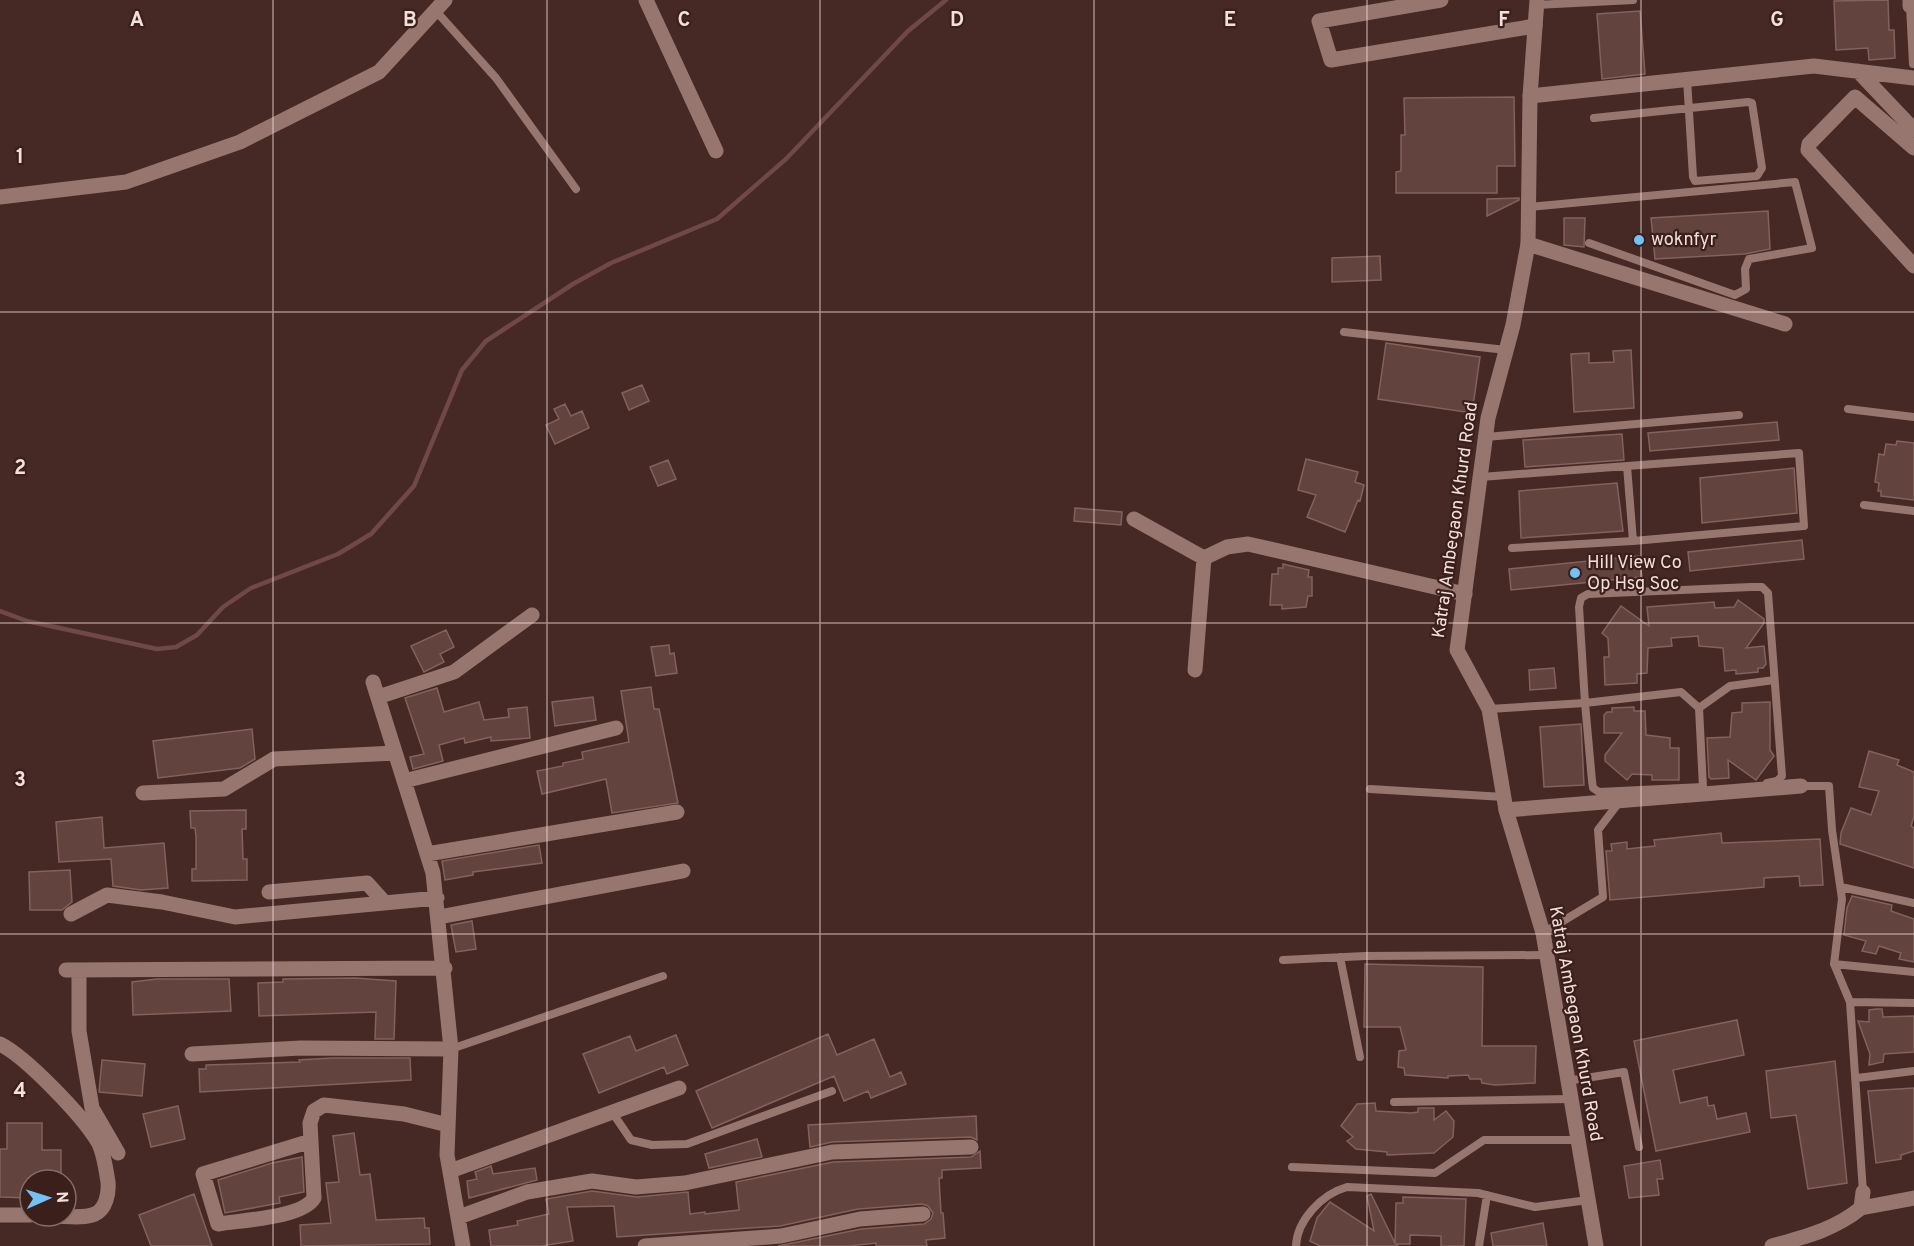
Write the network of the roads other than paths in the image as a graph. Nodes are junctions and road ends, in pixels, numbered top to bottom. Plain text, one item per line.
1 (646, 0) edge
2 (1441, 0) edge
3 (1633, 0) edge
4 (1536, 3) edge
5 (1911, 4) edge
6 (440, 5) edge
7 (1535, 26) junction
8 (1858, 71) junction
9 (1913, 71) edge
10 (1688, 79) junction
11 (1530, 96) junction
12 (1689, 108) junction
13 (1594, 118) dead end
14 (1914, 130) edge
15 (1914, 148) edge
16 (716, 151) dead end
17 (576, 189) dead end
18 (0, 197) edge
19 (1528, 207) junction
20 (1589, 243) dead end
21 (1528, 244) junction
22 (1914, 266) edge
23 (1785, 324) dead end
24 (1344, 332) dead end
25 (1506, 350) junction
26 (1848, 409) dead end
27 (1739, 415) dead end
28 (1914, 417) edge
29 (1486, 437) junction
30 (1627, 466) junction
31 (1481, 477) junction
32 (1864, 505) dead end
33 (1914, 510) edge
34 (1134, 519) dead end
35 (1633, 541) junction
36 (1512, 548) dead end
37 (1204, 558) junction
38 (1465, 594) junction
39 (532, 615) dead end
40 (1195, 670) dead end
41 (1774, 680) junction
42 (373, 682) dead end
43 (378, 697) junction
44 (1585, 703) junction
45 (1699, 708) junction
46 (1489, 709) junction
47 (616, 728) dead end
48 (395, 753) junction
49 (404, 781) junction
50 (1801, 786) joint
51 (1703, 787) junction
52 (1370, 789) dead end
53 (143, 793) dead end
54 (1621, 800) junction
55 (1505, 804) junction
56 (677, 812) dead end
57 (427, 854) junction
58 (683, 871) dead end
59 (1841, 887) junction
60 (269, 892) dead end
61 (437, 898) junction
62 (385, 903) junction
63 (1914, 903) edge
64 (71, 914) dead end
65 (439, 917) junction
66 (1543, 933) junction
67 (1547, 955) junction
68 (1340, 957) junction
69 (1283, 960) dead end
70 (1834, 964) junction
71 (445, 968) junction
72 (1914, 972) edge
73 (663, 976) dead end
74 (1850, 1002) junction
75 (1914, 1003) edge
76 (0, 1044) edge
77 (451, 1049) junction
78 (192, 1054) dead end
79 (1360, 1057) dead end
80 (1914, 1071) edge
81 (1857, 1078) junction
82 (1567, 1081) junction
83 (679, 1088) dead end
84 (832, 1091) dead end
85 (1570, 1099) junction
86 (1394, 1102) dead end
87 (612, 1112) junction
88 (448, 1125) junction
89 (1577, 1140) junction
90 (311, 1142) junction
91 (971, 1147) dead end
92 (1639, 1147) dead end
93 (118, 1153) dead end
94 (1292, 1167) dead end
95 (450, 1171) junction
96 (1863, 1192) joint
97 (1487, 1195) junction
98 (1914, 1198) edge
99 (1588, 1200) junction
100 (1861, 1208) junction
101 (923, 1214) dead end
102 (0, 1215) edge
103 (18, 1215) edge
104 (78, 1216) edge
105 (459, 1217) junction
106 (1791, 1244) edge
107 (463, 1246) edge
108 (645, 1246) edge
109 (1296, 1246) edge
110 (1479, 1246) edge
111 (1596, 1246) edge
112 (1772, 1246) edge

1 - 16 street
2 - 7 street
3 - 4 lane
4 - 7 street, Katraj Ambegaon Khurd Road
5 - 9 lane
6 - 17 lane
6 - 18 street
7 - 11 street, Katraj Ambegaon Khurd Road
8 - 9 street
8 - 10 street
8 - 14 street
10 - 11 street
10 - 12 lane
11 - 19 street, Katraj Ambegaon Khurd Road
12 - 12 lane
12 - 13 lane
15 - 22 street
19 - 20 lane
19 - 21 street, Katraj Ambegaon Khurd Road
21 - 23 street
21 - 25 street, Katraj Ambegaon Khurd Road
24 - 25 lane
25 - 29 street, Katraj Ambegaon Khurd Road
26 - 28 lane
27 - 29 lane
29 - 31 street, Katraj Ambegaon Khurd Road
30 - 31 lane
30 - 35 lane
30 - 35 lane
31 - 38 street, Katraj Ambegaon Khurd Road
32 - 33 lane
34 - 37 street
35 - 36 lane
37 - 38 street
37 - 40 street
38 - 46 street, Katraj Ambegaon Khurd Road
39 - 43 street
41 - 44 lane
41 - 45 lane
41 - 51 lane
42 - 43 street
43 - 48 street
44 - 45 lane
44 - 46 lane
44 - 51 lane
45 - 51 lane
46 - 55 street, Katraj Ambegaon Khurd Road
47 - 49 street
48 - 49 street
48 - 53 street
49 - 57 street
50 - 54 street
50 - 59 lane
52 - 55 lane
54 - 55 street
54 - 66 lane
55 - 66 street, Katraj Ambegaon Khurd Road
56 - 57 street
57 - 61 street
58 - 65 street
59 - 63 lane
59 - 70 lane
60 - 62 street
61 - 62 street
61 - 65 street
62 - 64 street
65 - 71 street
66 - 67 street, Katraj Ambegaon Khurd Road
67 - 68 lane
67 - 82 street, Katraj Ambegaon Khurd Road
68 - 69 lane
68 - 79 lane
70 - 72 lane
70 - 74 lane
71 - 77 street
71 - 93 street
73 - 77 lane
74 - 75 lane
74 - 81 lane
76 - 104 street
77 - 78 street
77 - 88 street
80 - 81 lane
81 - 96 lane
82 - 85 street, Katraj Ambegaon Khurd Road
82 - 92 lane
83 - 87 street
84 - 87 lane
85 - 86 lane
85 - 89 street, Katraj Ambegaon Khurd Road
87 - 95 street
88 - 90 street
88 - 95 street
89 - 94 lane
89 - 99 street, Katraj Ambegaon Khurd Road
90 - 90 street
91 - 105 street
95 - 105 street
96 - 100 street
97 - 99 lane
97 - 109 lane
97 - 110 lane
98 - 100 street
99 - 111 street, Katraj Ambegaon Khurd Road
100 - 106 street
101 - 108 street
102 - 103 street
105 - 107 street
106 - 112 street

